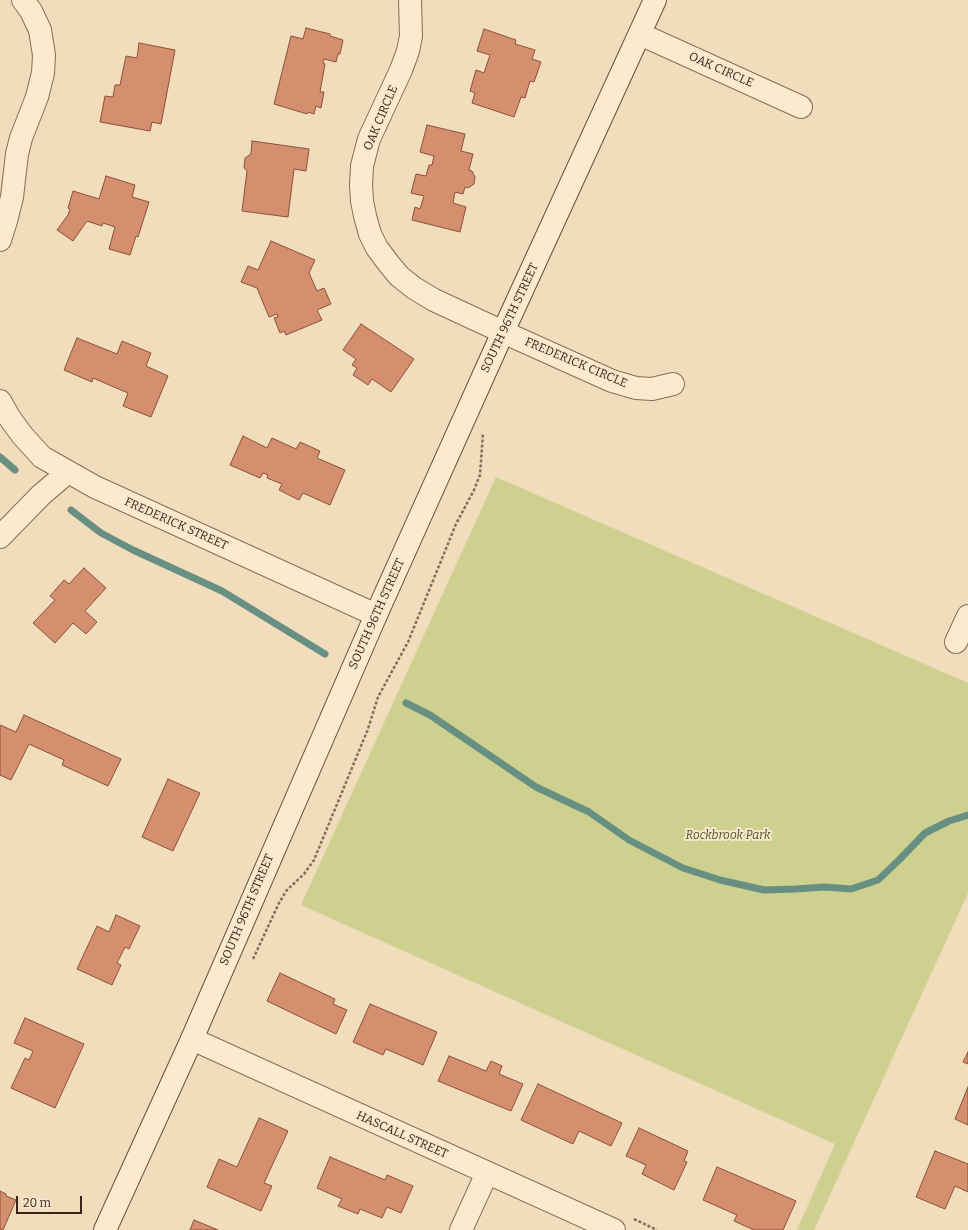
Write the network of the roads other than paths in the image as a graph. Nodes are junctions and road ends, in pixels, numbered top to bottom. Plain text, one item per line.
1 (23, 0) edge
2 (410, 0) edge
3 (656, 0) edge
4 (640, 34) junction
5 (801, 106) dead end
6 (0, 240) edge
7 (503, 332) junction
8 (673, 384) dead end
9 (0, 401) edge
10 (68, 472) junction
11 (0, 537) edge
12 (376, 616) junction
13 (968, 616) edge
14 (956, 642) dead end
15 (192, 1039) junction
16 (487, 1173) junction
17 (105, 1230) edge
18 (461, 1230) edge
19 (614, 1230) edge

1 - 6 street
2 - 7 street, OAK CIRCLE
3 - 4 street, SOUTH 96TH STREET
4 - 5 street, OAK CIRCLE
4 - 7 street, SOUTH 96TH STREET
7 - 8 street, FREDERICK CIRCLE
7 - 12 street, SOUTH 96TH STREET
9 - 10 street, FREDERICK STREET
10 - 11 street
10 - 12 street, FREDERICK STREET
12 - 15 street, SOUTH 96TH STREET
13 - 14 street
15 - 16 street, HASCALL STREET
15 - 17 street, SOUTH 96TH STREET
16 - 18 street
16 - 19 street, HASCALL STREET

